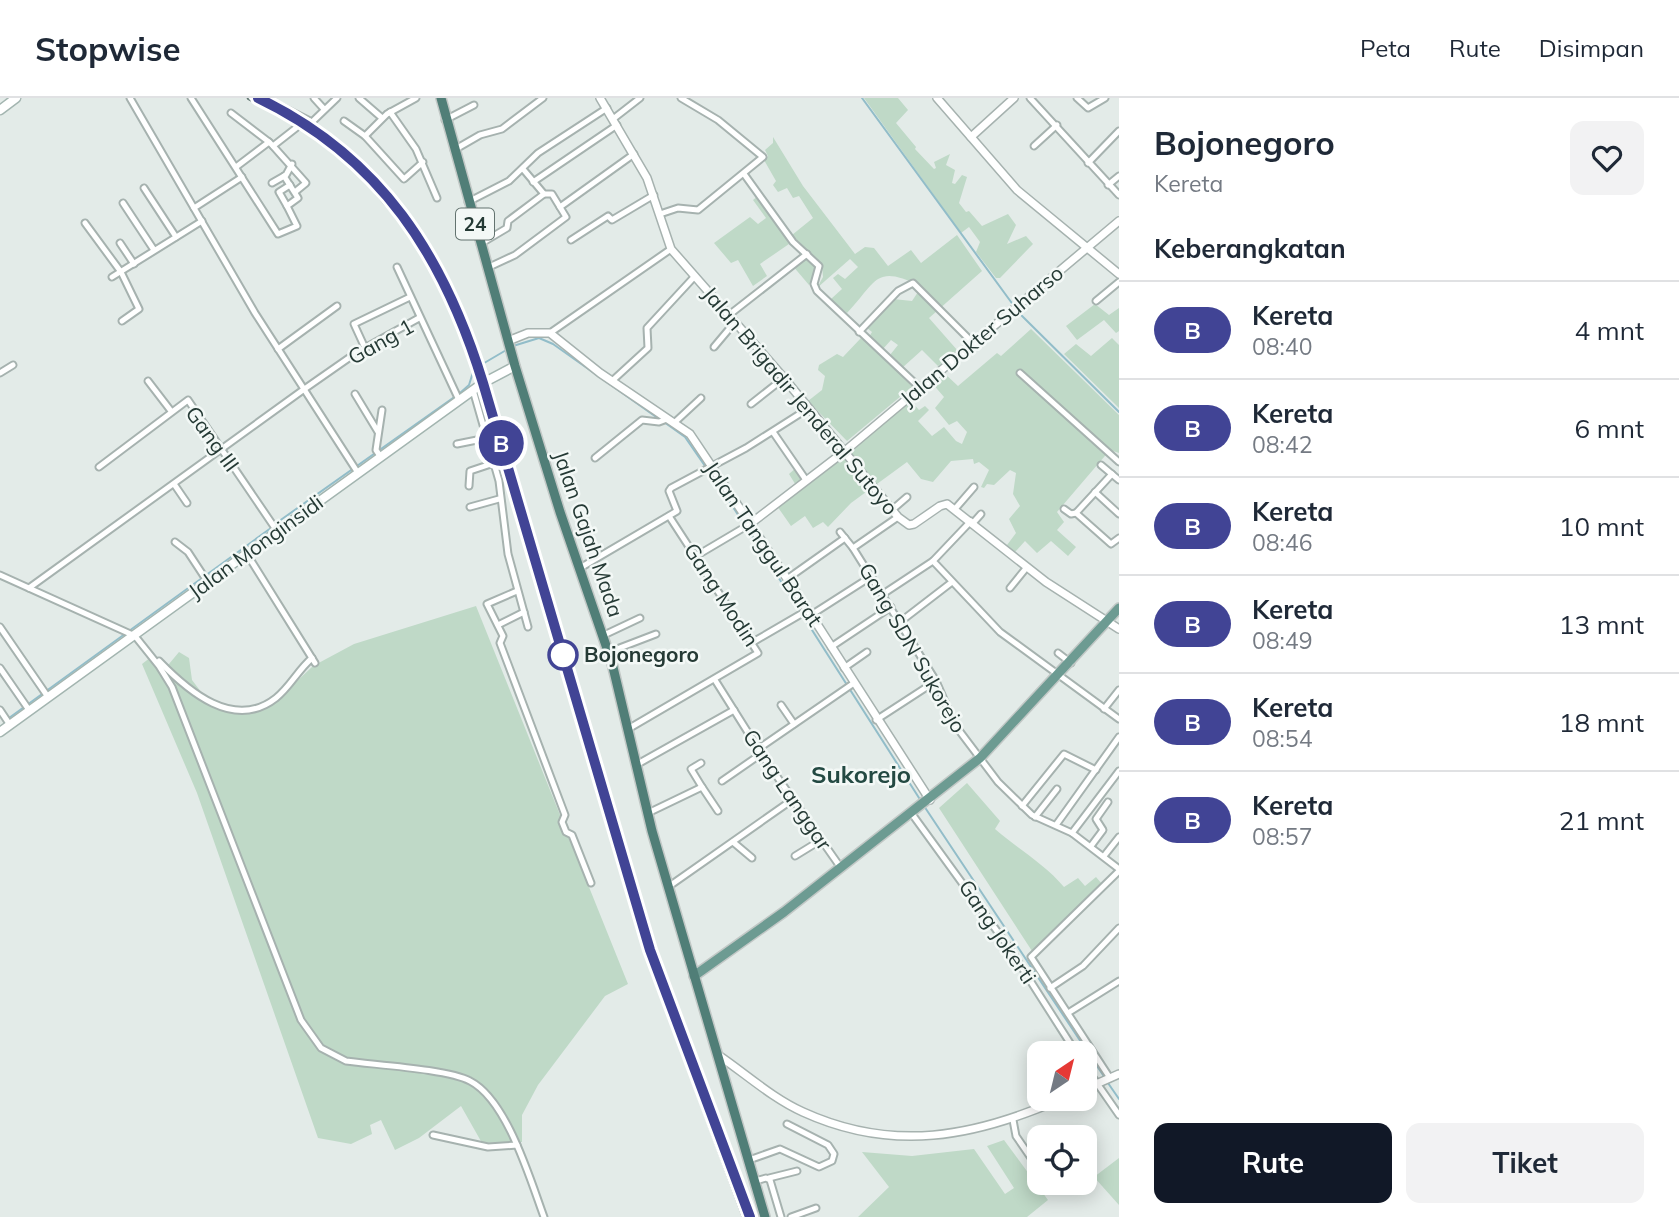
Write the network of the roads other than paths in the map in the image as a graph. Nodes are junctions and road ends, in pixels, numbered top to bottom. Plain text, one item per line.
1 (16, 98) edge
2 (130, 98) edge
3 (191, 98) edge
4 (264, 98) edge
5 (314, 98) edge
6 (337, 98) edge
7 (359, 98) edge
8 (416, 98) edge
9 (543, 98) edge
10 (600, 98) edge
11 (640, 98) edge
12 (681, 98) edge
13 (700, 98) edge
14 (937, 98) edge
15 (1014, 98) edge
16 (1030, 98) edge
17 (1077, 98) edge
18 (1105, 98) edge
19 (440, 100) edge
20 (474, 105) dead end
21 (694, 106) junction
22 (607, 108) junction
23 (324, 109) junction
24 (0, 110) edge
25 (390, 112) junction
26 (232, 113) dead end
27 (382, 118) junction
28 (445, 120) junction
29 (344, 121) dead end
30 (615, 122) junction
31 (1057, 125) junction
32 (296, 128) dead end
33 (1118, 133) edge
34 (365, 136) junction
35 (971, 137) junction
36 (271, 144) junction
37 (1034, 146) dead end
38 (454, 150) junction
39 (634, 154) junction
40 (423, 162) junction
41 (1088, 163) junction
42 (292, 164) junction
43 (236, 167) junction
44 (523, 169) junction
45 (744, 174) junction
46 (284, 176) junction
47 (1119, 176) edge
48 (242, 177) junction
49 (533, 182) junction
50 (272, 183) dead end
51 (290, 185) junction
52 (1108, 185) junction
53 (145, 188) dead end
54 (295, 192) junction
55 (544, 194) junction
56 (654, 195) junction
57 (1119, 195) edge
58 (437, 198) dead end
59 (468, 202) junction
60 (123, 203) dead end
61 (287, 206) junction
62 (560, 207) junction
63 (194, 208) junction
64 (660, 214) junction
65 (202, 221) junction
66 (1119, 221) edge
67 (85, 223) dead end
68 (176, 237) junction
69 (571, 240) dead end
70 (120, 243) dead end
71 (480, 244) junction
72 (671, 249) junction
73 (1086, 249) junction
74 (155, 250) junction
75 (807, 254) junction
76 (134, 264) junction
77 (397, 267) dead end
78 (487, 268) junction
79 (121, 272) junction
80 (1119, 274) edge
81 (695, 276) junction
82 (112, 277) dead end
83 (1119, 282) edge
84 (410, 297) junction
85 (1096, 301) dead end
86 (337, 306) dead end
87 (729, 315) junction
88 (419, 318) junction
89 (122, 321) dead end
90 (735, 322) junction
91 (859, 332) junction
92 (550, 333) junction
93 (973, 343) junction
94 (509, 346) junction
95 (714, 347) dead end
96 (365, 348) junction
97 (278, 349) junction
98 (13, 365) dead end
99 (515, 366) junction
100 (0, 373) edge
101 (1020, 373) dead end
102 (784, 378) junction
103 (148, 381) dead end
104 (612, 382) junction
105 (919, 387) junction
106 (303, 390) junction
107 (472, 390) junction
108 (355, 394) dead end
109 (458, 397) junction
110 (701, 398) dead end
111 (751, 404) dead end
112 (809, 408) junction
113 (382, 410) dead end
114 (171, 411) junction
115 (666, 421) junction
116 (378, 432) junction
117 (773, 432) junction
118 (487, 438) junction
119 (457, 444) dead end
120 (222, 449) junction
121 (845, 451) junction
122 (379, 454) junction
123 (595, 458) dead end
124 (1119, 462) edge
125 (494, 463) junction
126 (1101, 464) dead end
127 (99, 467) dead end
128 (710, 468) junction
129 (356, 470) junction
130 (1112, 474) junction
131 (806, 480) junction
132 (1119, 480) edge
133 (174, 484) junction
134 (469, 486) dead end
135 (974, 487) dead end
136 (1095, 492) junction
137 (907, 497) dead end
138 (499, 499) junction
139 (187, 503) dead end
140 (470, 508) dead end
141 (955, 509) junction
142 (1064, 509) dead end
143 (892, 510) junction
144 (1076, 513) junction
145 (981, 514) dead end
146 (1119, 514) edge
147 (669, 516) junction
148 (898, 517) junction
149 (972, 522) junction
150 (750, 524) junction
151 (275, 528) junction
152 (840, 532) dead end
153 (845, 538) junction
154 (1119, 538) edge
155 (175, 542) dead end
156 (853, 548) junction
157 (247, 554) junction
158 (696, 555) junction
159 (933, 561) junction
160 (1027, 567) junction
161 (579, 568) junction
162 (0, 575) edge
163 (872, 576) junction
164 (206, 579) junction
165 (787, 579) junction
166 (952, 582) junction
167 (29, 588) junction
168 (1010, 588) dead end
169 (517, 591) junction
170 (883, 594) junction
171 (891, 607) junction
172 (1119, 608) edge
173 (524, 612) junction
174 (806, 613) junction
175 (640, 618) dead end
176 (1107, 621) junction
177 (900, 622) junction
178 (498, 625) junction
179 (0, 626) edge
180 (528, 627) dead end
181 (1119, 629) edge
182 (130, 634) junction
183 (656, 634) dead end
184 (604, 635) junction
185 (753, 642) junction
186 (145, 647) junction
187 (831, 647) junction
188 (609, 652) junction
189 (867, 652) dead end
190 (1058, 653) dead end
191 (1071, 663) junction
192 (0, 668) edge
193 (845, 668) junction
194 (1060, 675) junction
195 (715, 680) junction
196 (936, 681) junction
197 (851, 685) junction
198 (1119, 690) edge
199 (46, 694) junction
200 (781, 705) dead end
201 (28, 707) junction
202 (1104, 709) junction
203 (0, 710) edge
204 (734, 710) junction
205 (1119, 719) edge
206 (876, 720) junction
207 (8, 721) junction
208 (794, 724) junction
209 (628, 729) junction
210 (0, 732) edge
211 (1119, 737) edge
212 (760, 752) junction
213 (980, 758) junction
214 (701, 763) dead end
215 (636, 765) junction
216 (1096, 771) junction
217 (1119, 771) edge
218 (722, 781) dead end
219 (702, 787) junction
220 (1057, 789) dead end
221 (792, 800) junction
222 (930, 801) junction
223 (1108, 802) dead end
224 (1022, 806) junction
225 (718, 811) dead end
226 (915, 812) junction
227 (648, 813) junction
228 (1035, 817) junction
229 (1056, 825) junction
230 (1072, 833) junction
231 (1119, 837) edge
232 (821, 840) junction
233 (733, 842) junction
234 (1091, 846) junction
235 (795, 856) dead end
236 (1104, 856) junction
237 (752, 858) dead end
238 (841, 868) junction
239 (1119, 870) edge
240 (591, 883) dead end
241 (668, 887) junction
242 (1119, 928) edge
243 (694, 976) junction
244 (1119, 981) edge
245 (1050, 988) junction
246 (1068, 1013) junction
247 (1069, 1041) edge
248 (718, 1055) junction
249 (1097, 1074) edge
250 (1119, 1074) edge
251 (1105, 1080) junction
252 (1097, 1084) edge
253 (1034, 1111) edge
254 (1119, 1115) edge
255 (1013, 1120) junction
256 (787, 1124) dead end
257 (433, 1135) dead end
258 (517, 1145) junction
259 (1027, 1152) edge
260 (749, 1160) junction
261 (797, 1171) dead end
262 (769, 1178) junction
263 (755, 1181) junction
264 (816, 1208) dead end
265 (544, 1217) edge
266 (765, 1217) edge
267 (781, 1217) edge
268 (791, 1217) edge

1 - 24 main road
2 - 63 street
3 - 43 street
4 - 23 street
5 - 23 street
6 - 23 street
7 - 27 street
8 - 25 street
9 - 38 street
10 - 22 street, Jalan Brigadir Jenderal Sutoyo
11 - 30 street
12 - 21 street
13 - 21 street
14 - 35 street
15 - 35 street
16 - 31 street
17 - 18 street
19 - 28 highway, Jalan Gajah Mada / 24
20 - 28 street
21 - 45 street
22 - 30 street, Jalan Brigadir Jenderal Sutoyo
22 - 44 street
25 - 27 street
25 - 40 street
26 - 36 street
27 - 34 street
28 - 38 highway, Jalan Gajah Mada / 24
29 - 34 street
30 - 39 street, Jalan Brigadir Jenderal Sutoyo
30 - 49 street
31 - 37 street
31 - 41 street
32 - 36 street
33 - 41 street
34 - 40 street
35 - 73 street
36 - 42 street
36 - 43 street
38 - 59 highway, Jalan Gajah Mada / 24
39 - 56 street, Jalan Brigadir Jenderal Sutoyo
39 - 62 street
40 - 58 street
41 - 52 street
42 - 46 street
42 - 54 street
43 - 48 street
44 - 49 street
44 - 59 street
45 - 64 street
45 - 75 street
46 - 50 street
46 - 51 street
47 - 52 street
48 - 61 street
48 - 63 street
49 - 55 street
51 - 54 street
51 - 61 street
52 - 57 street
53 - 68 street
54 - 61 street
55 - 62 street
55 - 71 street
56 - 64 street, Jalan Brigadir Jenderal Sutoyo
56 - 69 street
59 - 71 highway, Jalan Gajah Mada / 24
60 - 74 street
62 - 78 street
63 - 65 street
64 - 72 street, Jalan Brigadir Jenderal Sutoyo
65 - 68 street
65 - 97 street
66 - 73 street, Jalan Dokter Suharso
67 - 79 street
68 - 74 street
70 - 76 street
71 - 78 highway, Jalan Gajah Mada / 24
72 - 81 street, Jalan Brigadir Jenderal Sutoyo
72 - 92 street
73 - 80 street
73 - 93 street, Jalan Dokter Suharso
74 - 76 street
75 - 87 street
75 - 91 street
76 - 79 street
77 - 84 street
78 - 94 highway, Jalan Gajah Mada / 24
79 - 82 street
79 - 89 street
81 - 87 street, Jalan Brigadir Jenderal Sutoyo
81 - 104 street
83 - 85 street
84 - 88 street
84 - 96 street
86 - 97 street
87 - 90 street, Jalan Brigadir Jenderal Sutoyo
88 - 96 street, Gang 1
88 - 109 street, Gang 1
90 - 95 street
90 - 102 street, Jalan Brigadir Jenderal Sutoyo
91 - 93 street
91 - 105 street
92 - 94 street
92 - 104 street, Jalan Tanggul Barat
93 - 105 street, Jalan Dokter Suharso
94 - 99 highway, Jalan Gajah Mada / 24
96 - 106 street, Gang 1
97 - 106 street
98 - 100 street
99 - 107 main road, Jalan Monginsidi
99 - 161 highway, Jalan Gajah Mada / 24
101 - 124 street
102 - 111 street
102 - 112 street, Jalan Brigadir Jenderal Sutoyo
103 - 114 street
104 - 115 street, Jalan Tanggul Barat
105 - 121 street, Jalan Dokter Suharso
106 - 120 street, Gang 1
106 - 129 street
107 - 109 main road, Jalan Monginsidi
107 - 118 street
108 - 116 street
109 - 122 main road, Jalan Monginsidi
110 - 115 street
112 - 117 street
112 - 121 street, Jalan Brigadir Jenderal Sutoyo
113 - 116 street
114 - 120 street, Gang III
114 - 127 street, Gang III
115 - 123 street
115 - 128 street, Jalan Tanggul Barat
116 - 122 street
117 - 128 street
117 - 131 street
118 - 119 street
118 - 125 street
120 - 133 street, Gang 1
120 - 151 street, Gang III
121 - 131 street, Jalan Dokter Suharso
121 - 143 street, Jalan Brigadir Jenderal Sutoyo
122 - 129 main road, Jalan Monginsidi
125 - 134 street
125 - 138 street
126 - 130 street
128 - 147 street
128 - 150 street, Jalan Tanggul Barat
129 - 151 main road, Jalan Monginsidi
130 - 132 street
130 - 136 street
131 - 150 street, Jalan Dokter Suharso
133 - 139 street
133 - 167 street, Gang 1
135 - 141 street
136 - 144 street
136 - 146 street
137 - 143 street
138 - 140 street
138 - 169 street
141 - 148 street, Jalan Brigadir Jenderal Sutoyo
141 - 149 street
142 - 144 street
143 - 148 street, Jalan Brigadir Jenderal Sutoyo
144 - 154 street
145 - 149 street
147 - 158 street, Gang Modin
147 - 161 street
148 - 156 street, Gang SDN Sukorejo
149 - 159 street
149 - 160 street
150 - 158 street
150 - 165 street, Jalan Tanggul Barat
151 - 157 main road, Jalan Monginsidi
152 - 153 street
153 - 156 street
153 - 165 street
155 - 164 street
156 - 163 street, Gang SDN Sukorejo
157 - 164 main road, Jalan Monginsidi
157 - 186 street
158 - 185 street, Gang Modin
159 - 166 street
159 - 170 street
160 - 168 street
160 - 176 street
161 - 184 highway, Jalan Gajah Mada / 24
162 - 167 street
163 - 170 street, Gang SDN Sukorejo
163 - 174 street
164 - 182 main road, Jalan Monginsidi
165 - 174 street, Jalan Tanggul Barat
166 - 177 street
166 - 194 street
167 - 182 street
169 - 173 street
169 - 178 street
170 - 171 street, Gang SDN Sukorejo
171 - 177 street, Gang SDN Sukorejo
171 - 187 street
172 - 176 main road
173 - 178 street
173 - 180 street
174 - 185 street
174 - 187 street, Jalan Tanggul Barat
175 - 184 street
176 - 181 street
176 - 191 main road
177 - 196 street, Gang SDN Sukorejo
178 - 240 street
179 - 199 street
182 - 186 street
182 - 199 main road, Jalan Monginsidi
183 - 188 street
184 - 188 highway, Jalan Gajah Mada / 24
185 - 195 street, Gang Modin
186 - 258 street
187 - 193 street, Jalan Tanggul Barat
188 - 209 highway, Jalan Gajah Mada / 24
189 - 193 street
190 - 191 street
191 - 194 main road
192 - 201 street
193 - 197 street, Jalan Tanggul Barat
194 - 202 street
194 - 213 main road
195 - 204 street, Gang Langgar
195 - 209 street, Gang Modin
196 - 206 street
196 - 213 street, Gang SDN Sukorejo
197 - 206 street, Jalan Tanggul Barat
197 - 208 street
198 - 202 street
199 - 201 main road, Jalan Monginsidi
200 - 208 street
201 - 207 main road, Jalan Monginsidi
202 - 205 street
203 - 207 street
204 - 212 street, Gang Langgar
204 - 215 street
206 - 222 street, Jalan Tanggul Barat
207 - 210 main road, Jalan Monginsidi
208 - 212 street
209 - 215 highway, Jalan Gajah Mada / 24
211 - 216 street
212 - 218 street
212 - 221 street, Gang Langgar
213 - 222 main road
213 - 224 street, Gang SDN Sukorejo
214 - 219 street
215 - 227 highway, Jalan Gajah Mada / 24
216 - 224 street
216 - 229 street
217 - 230 street
219 - 225 street
219 - 227 street
220 - 228 street
221 - 232 street, Gang Langgar
221 - 233 street
222 - 226 main road
223 - 234 street
224 - 228 street, Gang SDN Sukorejo
226 - 238 main road
226 - 247 street, Gang Jokerti
227 - 241 highway, Jalan Gajah Mada / 24
228 - 229 street, Gang SDN Sukorejo
229 - 230 street, Gang SDN Sukorejo
230 - 234 street, Gang SDN Sukorejo
231 - 236 street
232 - 235 street
232 - 238 street, Gang Langgar
233 - 237 street
233 - 241 street
234 - 236 street, Gang SDN Sukorejo
236 - 239 street, Gang SDN Sukorejo
238 - 243 main road
239 - 245 street
241 - 243 highway, Jalan Gajah Mada / 24
242 - 245 street
243 - 248 highway, 24
244 - 246 street
245 - 246 street
246 - 251 street
248 - 255 street
248 - 260 highway, 24
249 - 251 street
250 - 251 street
251 - 252 street
251 - 254 street
253 - 255 street
255 - 259 street
256 - 260 street
257 - 258 street
258 - 265 street
260 - 263 highway, 24
261 - 262 street
262 - 263 street
262 - 267 street
263 - 266 highway, 24
264 - 268 street

